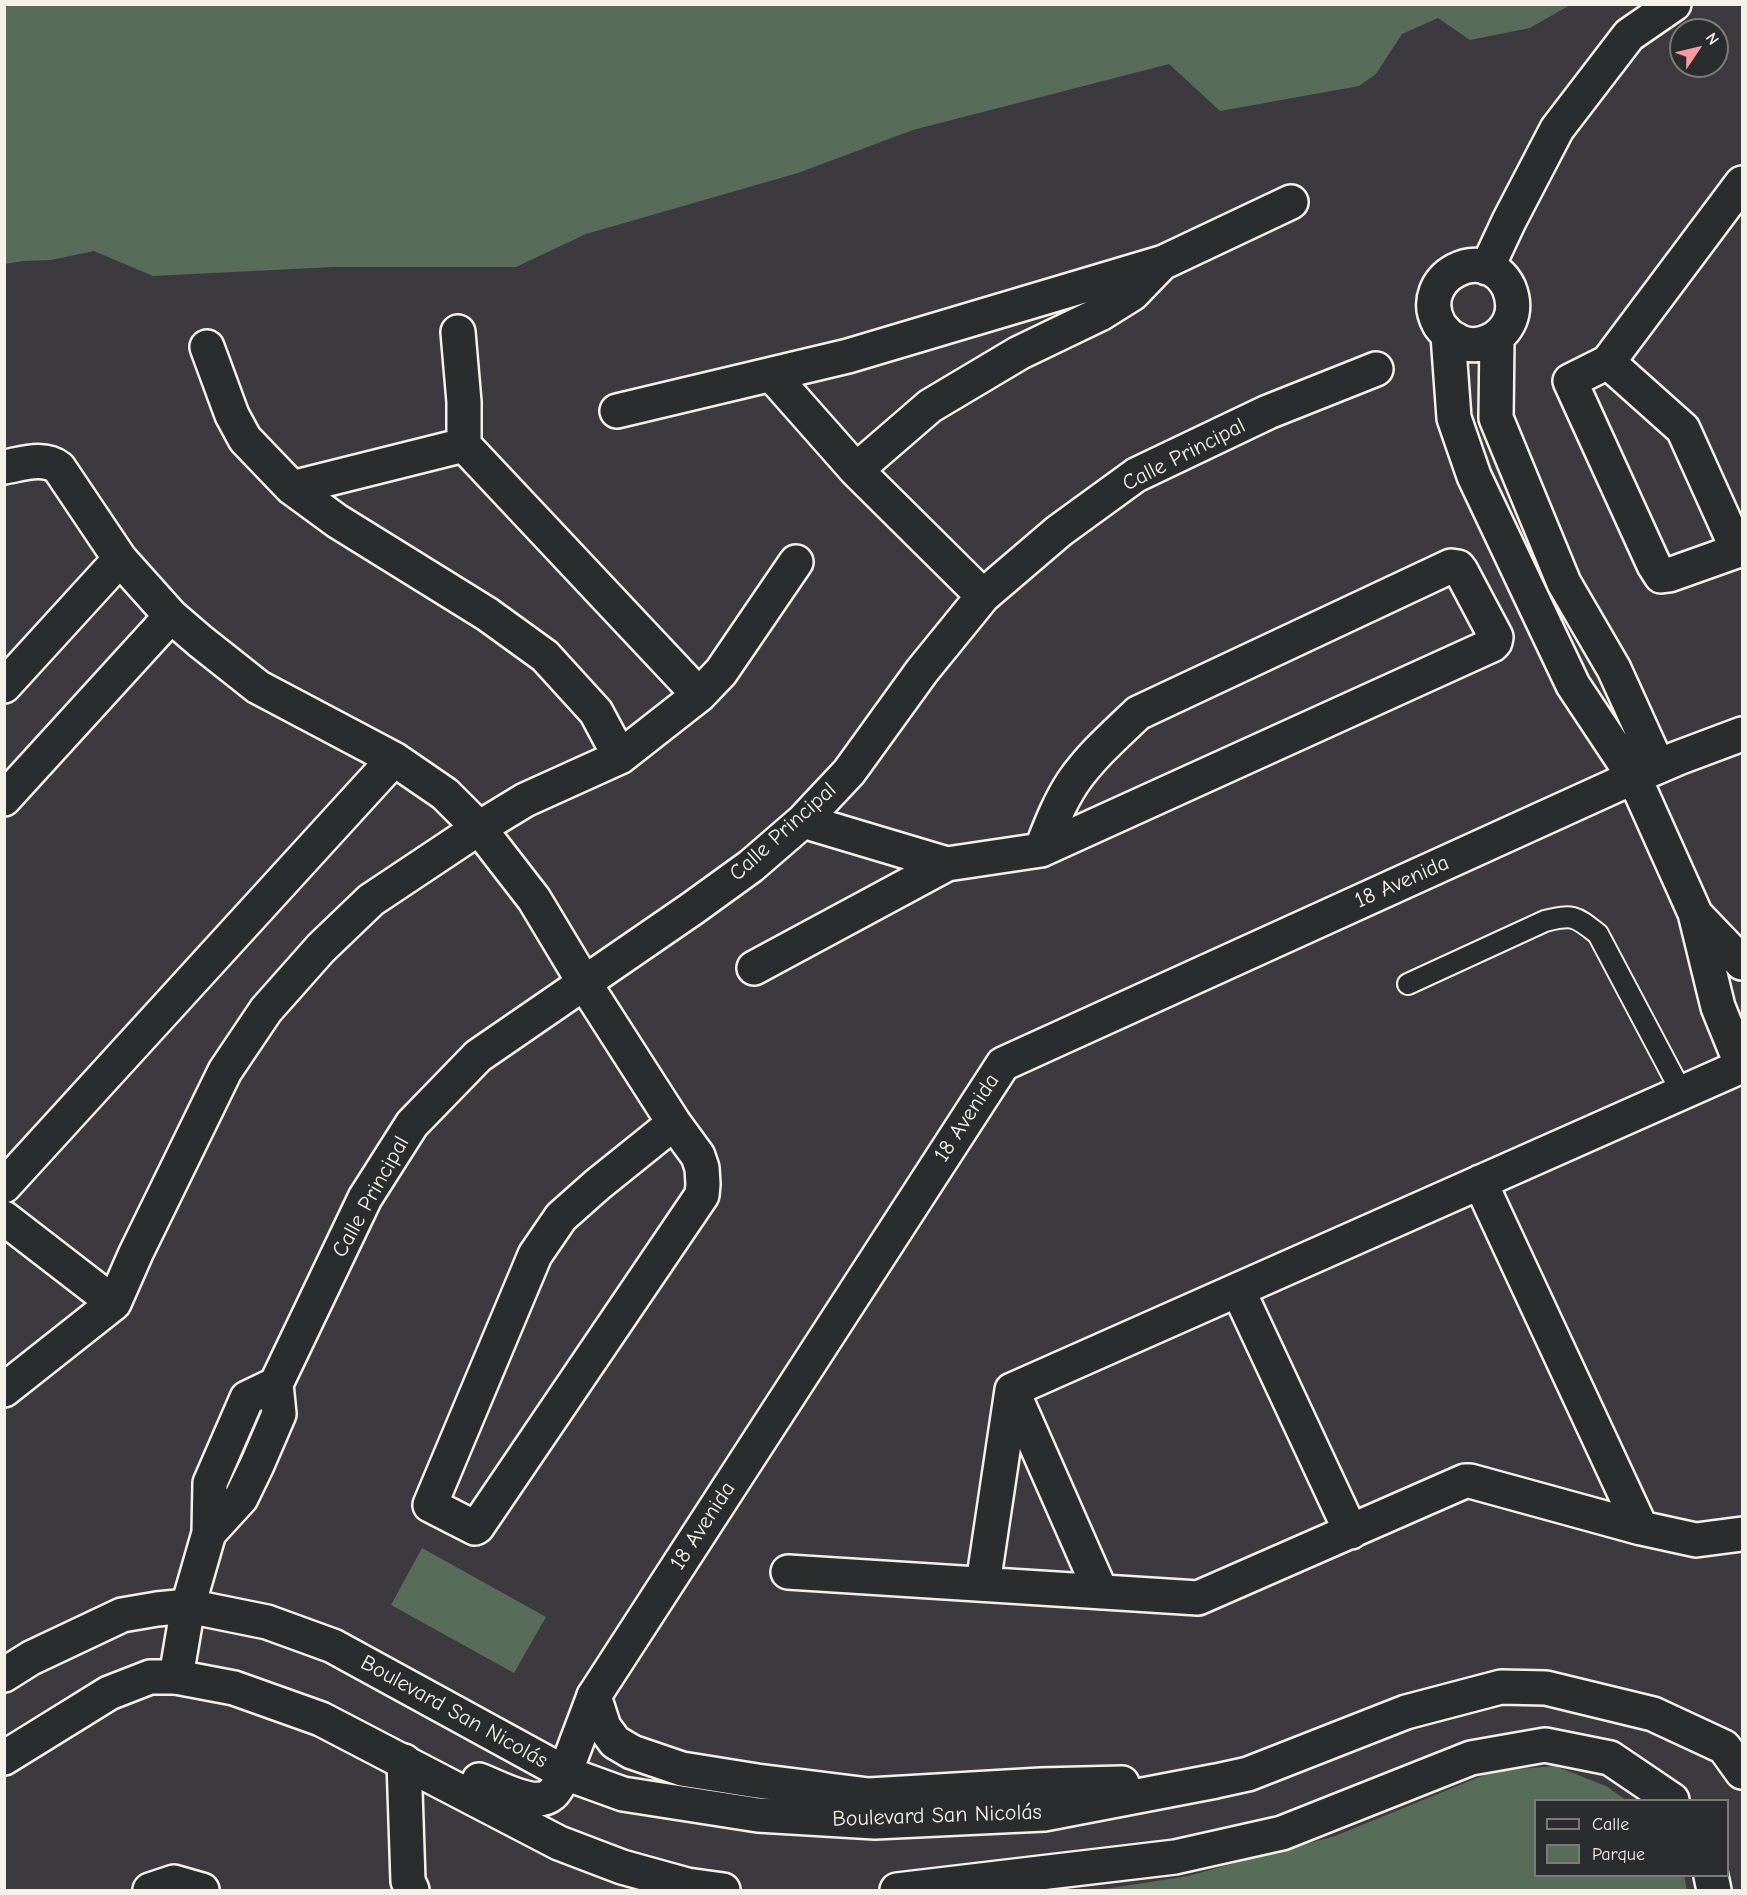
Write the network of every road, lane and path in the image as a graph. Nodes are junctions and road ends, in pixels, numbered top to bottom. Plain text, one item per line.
1 (1674, 4) edge
2 (1743, 183) edge
3 (1291, 202) dead end
4 (1164, 262) junction
5 (1487, 268) junction
6 (458, 332) dead end
7 (1448, 334) junction
8 (1497, 336) junction
9 (207, 347) dead end
10 (1608, 362) junction
11 (1376, 369) dead end
12 (772, 375) junction
13 (616, 411) dead end
14 (464, 445) junction
15 (4, 467) edge
16 (856, 470) junction
17 (292, 488) junction
18 (1740, 550) edge
19 (120, 559) junction
20 (796, 562) dead end
21 (983, 596) junction
22 (171, 616) junction
23 (4, 686) edge
24 (699, 695) junction
25 (1743, 734) edge
26 (620, 757) junction
27 (394, 759) junction
28 (1657, 767) junction
29 (4, 799) edge
30 (803, 821) junction
31 (479, 828) junction
32 (1041, 850) junction
33 (947, 864) junction
34 (1695, 913) junction
35 (1743, 963) edge
36 (754, 968) dead end
37 (585, 984) junction
38 (1408, 984) dead end
39 (1743, 1066) edge
40 (1682, 1093) junction
41 (674, 1124) junction
42 (1480, 1182) junction
43 (4, 1186) edge
44 (4, 1218) edge
45 (1238, 1290) junction
46 (114, 1303) junction
47 (4, 1390) edge
48 (1012, 1390) junction
49 (1641, 1528) junction
50 (1351, 1532) junction
51 (1743, 1534) edge
52 (788, 1572) dead end
53 (983, 1584) junction
54 (1101, 1592) junction
55 (188, 1606) junction
56 (4, 1675) edge
57 (176, 1677) junction
58 (594, 1696) junction
59 (4, 1758) edge
60 (417, 1768) junction
61 (1743, 1772) edge
62 (565, 1773) junction
63 (1216, 1781) junction
64 (1671, 1799) edge
65 (408, 1887) edge
66 (150, 1890) edge
67 (202, 1890) edge
68 (723, 1890) edge
69 (897, 1890) edge

1 - 5 street
2 - 10 street
3 - 4 street
4 - 12 street
4 - 16 street
5 - 7 street
5 - 8 street
6 - 14 street
7 - 8 street
7 - 28 street
8 - 28 street
9 - 17 street
10 - 18 street
10 - 18 street
11 - 21 street, Calle Principal
12 - 13 street
12 - 16 street
14 - 17 street
14 - 24 street
15 - 19 street
16 - 21 street
17 - 26 street
19 - 22 street
19 - 23 street
20 - 24 street
21 - 30 street, Calle Principal
22 - 27 street
22 - 29 street
24 - 26 street
25 - 28 street, 18 Avenida
26 - 31 street
27 - 31 street
27 - 43 street
28 - 34 street
28 - 58 street, 18 Avenida
30 - 33 street
30 - 37 street, Calle Principal
31 - 37 street
31 - 46 street
32 - 32 street
32 - 33 street
33 - 36 street
34 - 35 street
34 - 39 street
37 - 41 street
37 - 55 street, Calle Principal
38 - 40 lane
39 - 40 street
40 - 42 street
41 - 41 street
42 - 45 street
42 - 49 street
44 - 46 street
45 - 48 street
45 - 50 street
46 - 47 street
48 - 53 street
48 - 54 street
49 - 50 street
49 - 51 street
50 - 54 street
52 - 53 street
53 - 54 street
55 - 56 street, Boulevard San Nicolás
55 - 57 street, Calle Principal
55 - 62 street, Boulevard San Nicolás
57 - 59 street
57 - 60 street
58 - 62 street, 18 Avenida
58 - 63 street
60 - 62 street, 18 Avenida
60 - 65 street
60 - 68 street
61 - 63 street, Boulevard San Nicolás
62 - 63 street, Boulevard San Nicolás
64 - 69 street
66 - 67 street

